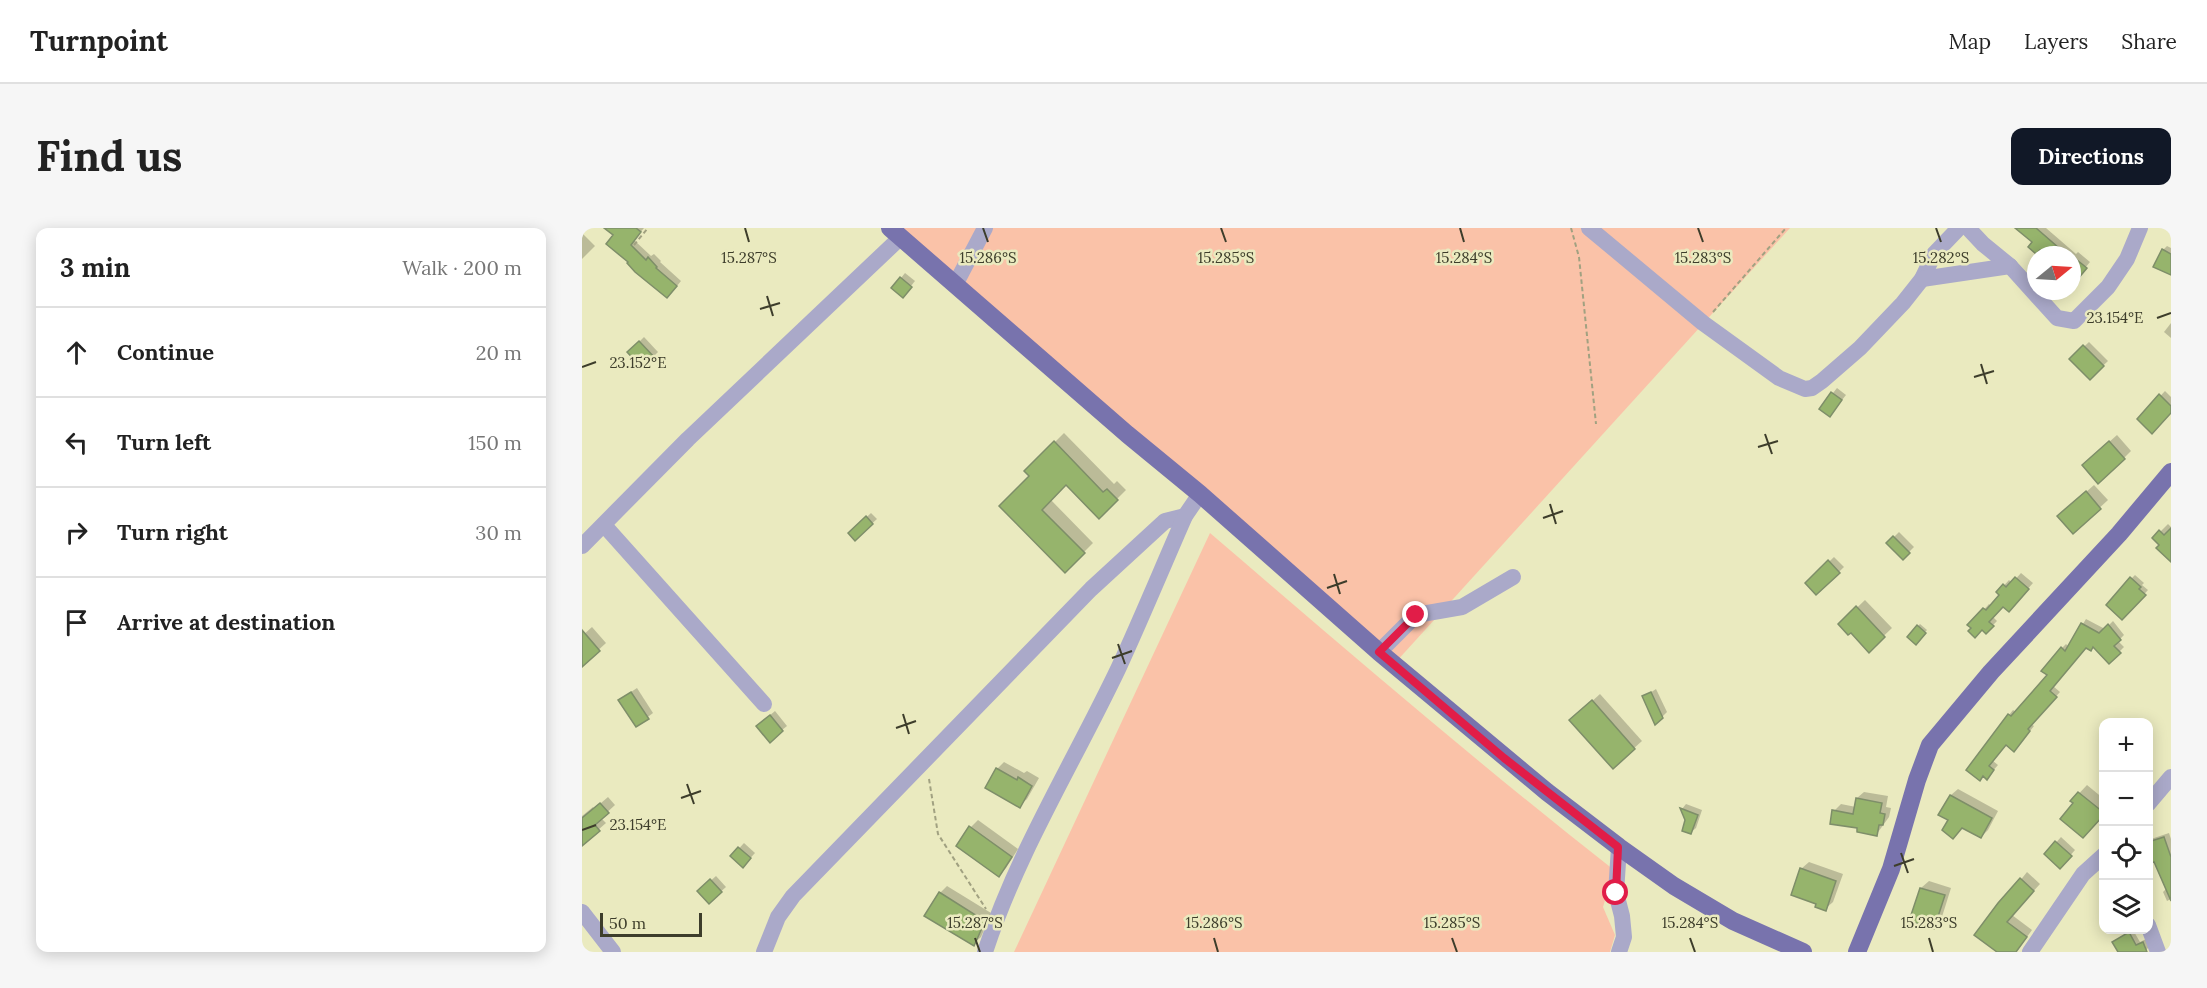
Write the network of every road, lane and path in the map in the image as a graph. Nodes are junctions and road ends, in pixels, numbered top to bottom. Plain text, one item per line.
1 (648, 228) edge
2 (986, 228) edge
3 (1571, 228) edge
4 (1589, 228) edge
5 (1786, 228) edge
6 (1959, 228) edge
7 (1968, 228) edge
8 (2140, 228) edge
9 (896, 233) edge
10 (634, 245) dead end
11 (2010, 266) junction
12 (1922, 279) junction
13 (955, 285) junction
14 (1703, 323) junction
15 (1596, 423) dead end
16 (2171, 472) edge
17 (1200, 494) junction
18 (1185, 516) junction
19 (604, 525) junction
20 (582, 546) edge
21 (1514, 577) dead end
22 (1379, 652) junction
23 (764, 704) dead end
24 (929, 776) dead end
25 (2171, 777) edge
26 (2153, 798) edge
27 (1618, 847) junction
28 (2099, 859) edge
29 (582, 912) edge
30 (995, 923) junction
31 (2151, 934) edge
32 (613, 952) edge
33 (764, 952) edge
34 (985, 952) edge
35 (1619, 952) edge
36 (1803, 952) edge
37 (1857, 952) edge
38 (2030, 952) edge
39 (2158, 952) edge

1 - 10 path
2 - 13 street
3 - 15 path
4 - 14 street
5 - 14 path
6 - 12 street
7 - 11 street
8 - 11 street
9 - 13 main road
9 - 19 street
11 - 12 street
12 - 14 street
13 - 17 main road
16 - 37 main road
17 - 18 street
17 - 22 main road
18 - 30 street
18 - 33 street
19 - 20 street
19 - 23 street
21 - 22 street
22 - 27 main road
24 - 30 path
25 - 26 street
27 - 35 street
27 - 36 main road
28 - 38 street
29 - 32 street
30 - 34 street
31 - 39 street

